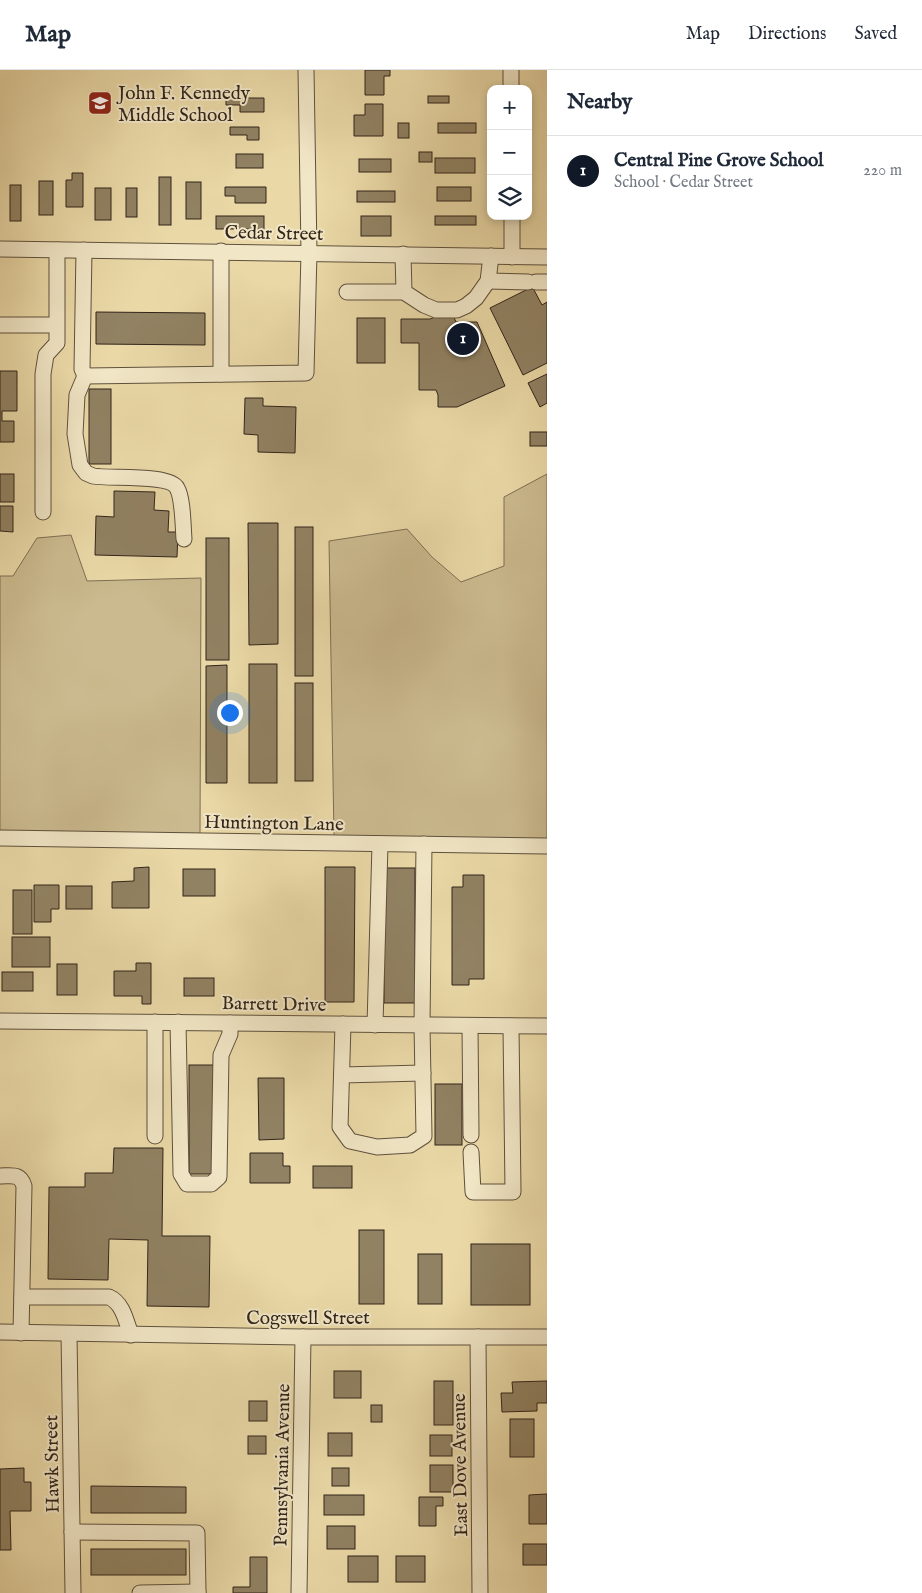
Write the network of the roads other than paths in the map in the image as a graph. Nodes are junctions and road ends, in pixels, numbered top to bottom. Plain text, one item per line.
1 (306, 70) edge
2 (511, 70) edge
3 (511, 85) edge
4 (512, 220) edge
5 (0, 249) edge
6 (57, 250) junction
7 (84, 250) junction
8 (221, 252) junction
9 (309, 252) junction
10 (403, 254) junction
11 (491, 256) junction
12 (512, 256) junction
13 (547, 257) edge
14 (488, 281) junction
15 (537, 282) edge
16 (347, 292) dead end
17 (404, 292) junction
18 (0, 325) edge
19 (56, 325) junction
20 (221, 374) junction
21 (84, 376) junction
22 (43, 512) dead end
23 (184, 539) dead end
24 (0, 838) edge
25 (380, 844) junction
26 (424, 844) junction
27 (547, 846) edge
28 (0, 1020) edge
29 (155, 1022) junction
30 (178, 1022) junction
31 (230, 1023) junction
32 (343, 1024) junction
33 (375, 1024) junction
34 (422, 1025) junction
35 (470, 1026) junction
36 (511, 1026) junction
37 (547, 1026) edge
38 (423, 1073) junction
39 (342, 1075) junction
40 (471, 1135) dead end
41 (155, 1136) dead end
42 (471, 1152) dead end
43 (0, 1176) edge
44 (22, 1297) junction
45 (0, 1332) edge
46 (21, 1332) junction
47 (69, 1334) junction
48 (131, 1335) junction
49 (303, 1337) junction
50 (478, 1337) junction
51 (547, 1337) edge
52 (72, 1532) junction
53 (198, 1592) edge
54 (73, 1593) edge
55 (140, 1593) edge
56 (299, 1593) edge
57 (480, 1593) edge

1 - 9 street
2 - 3 street
4 - 12 street
5 - 6 street, Cedar Street
6 - 7 street, Cedar Street
6 - 19 street
7 - 8 street, Cedar Street
7 - 21 street
8 - 9 street, Cedar Street
8 - 20 street
9 - 10 street, Cedar Street
9 - 20 street
10 - 11 street, Cedar Street
10 - 17 street
11 - 12 street, Cedar Street
11 - 14 street
12 - 13 street, Cedar Street
14 - 15 street
14 - 17 street
16 - 17 street
18 - 19 street
19 - 22 street
20 - 21 street
21 - 23 street
24 - 25 street, Huntington Lane
25 - 26 street, Huntington Lane
25 - 33 street
26 - 27 street, Huntington Lane
26 - 34 street
28 - 29 street, Barrett Drive
29 - 30 street, Barrett Drive
29 - 41 street
30 - 31 street, Barrett Drive
30 - 31 street
31 - 32 street, Barrett Drive
32 - 33 street, Barrett Drive
32 - 39 street
33 - 34 street, Barrett Drive
34 - 35 street, Barrett Drive
34 - 38 street
35 - 36 street, Barrett Drive
35 - 40 street
36 - 37 street, Barrett Drive
36 - 42 street
38 - 39 street
38 - 39 street
43 - 44 street
44 - 46 street
44 - 48 street
45 - 46 street, Cogswell Street
46 - 47 street, Cogswell Street
47 - 48 street, Cogswell Street
47 - 52 street, Hawk Street
48 - 49 street, Cogswell Street
49 - 50 street, Cogswell Street
49 - 56 street, Pennsylvania Avenue
50 - 51 street, Cogswell Street
50 - 57 street, East Dove Avenue
52 - 53 street
52 - 54 street, Hawk Street
53 - 55 street

